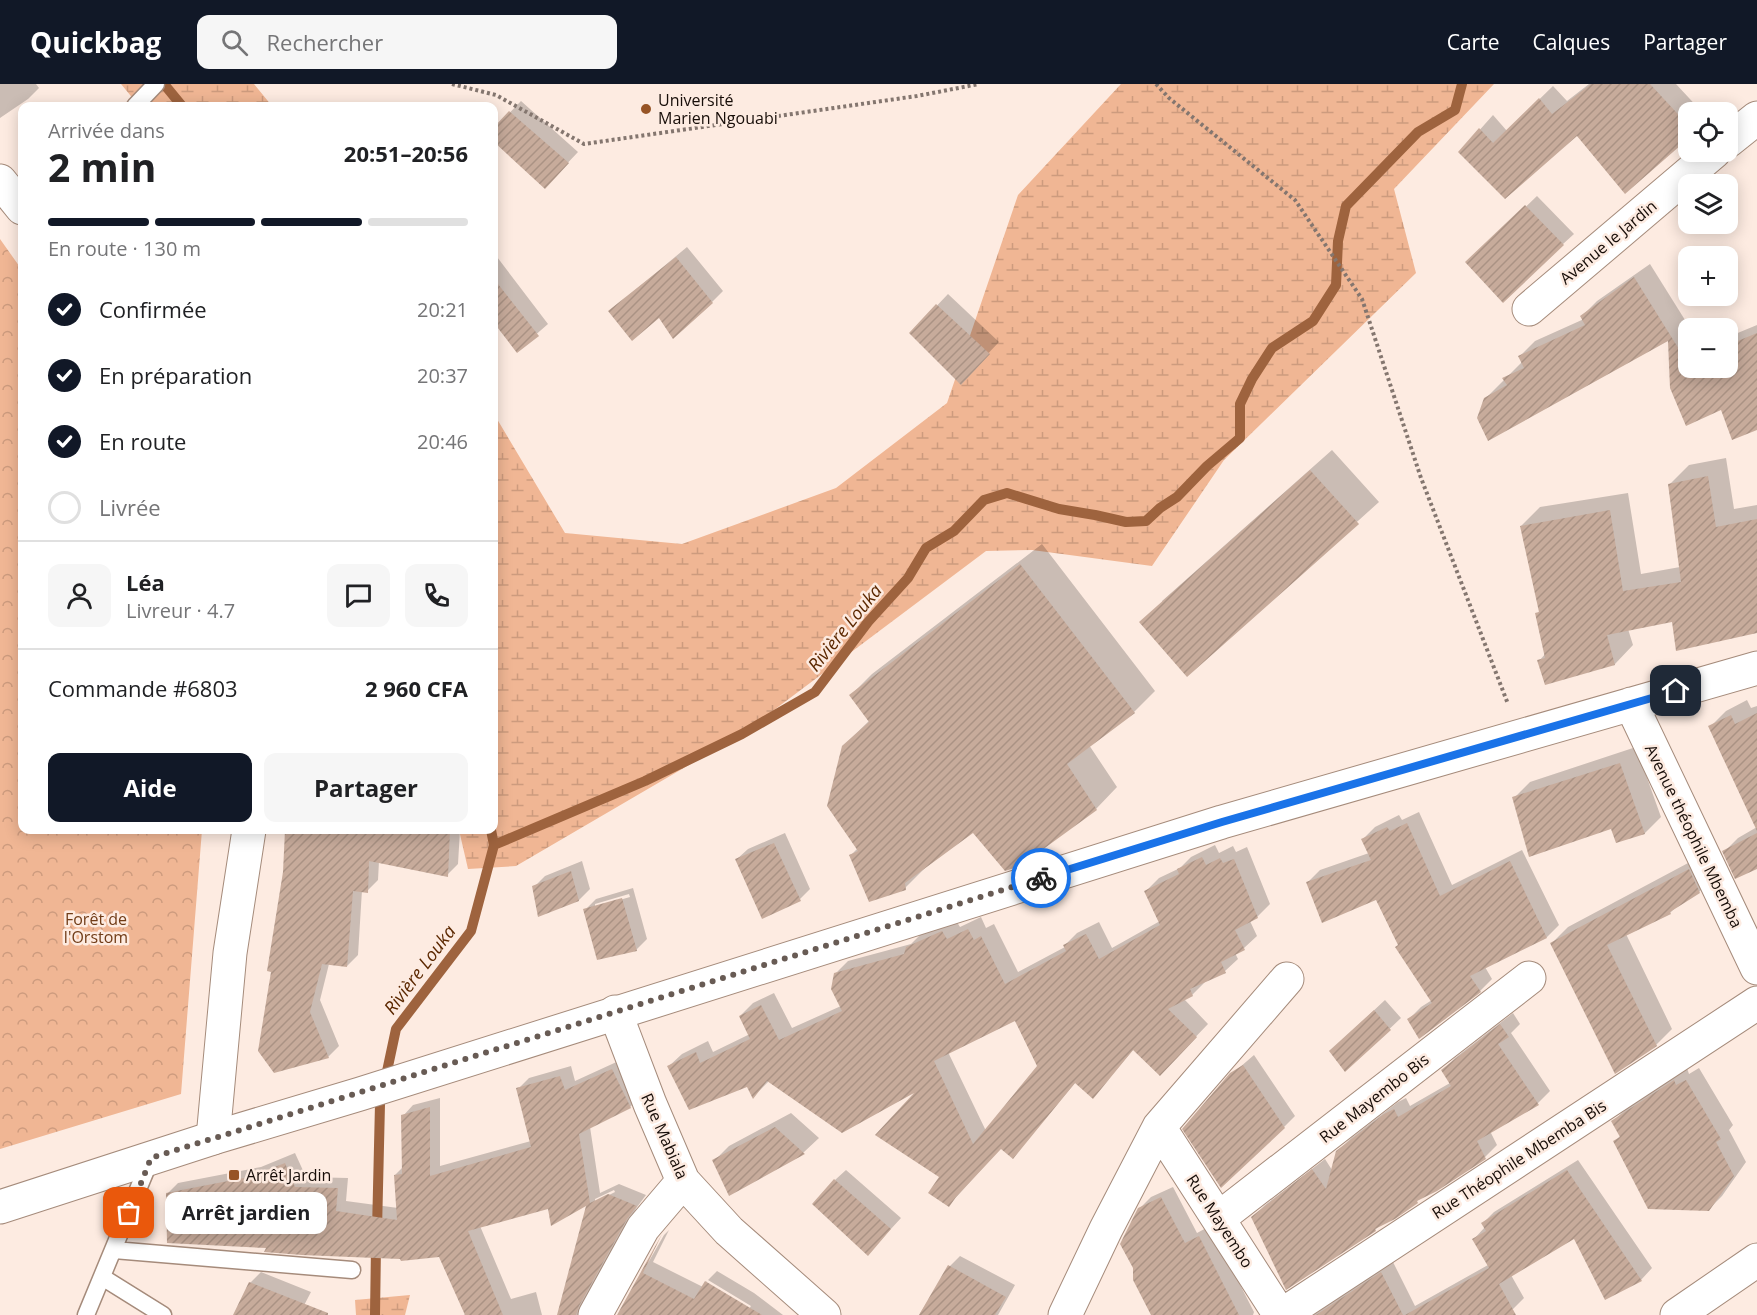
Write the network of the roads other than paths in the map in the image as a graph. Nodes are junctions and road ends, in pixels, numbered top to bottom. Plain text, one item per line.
1 (156, 84) edge
2 (139, 102) edge
3 (1757, 118) edge
4 (1738, 133) edge
5 (1702, 162) edge
6 (0, 181) edge
7 (18, 203) edge
8 (1529, 309) dead end
9 (1757, 668) edge
10 (1631, 704) junction
11 (248, 834) edge
12 (1757, 968) edge
13 (1529, 978) dead end
14 (1287, 979) dead end
15 (1757, 1003) edge
16 (615, 1012) junction
17 (1159, 1127) junction
18 (213, 1138) junction
19 (151, 1158) junction
20 (683, 1181) junction
21 (0, 1207) edge
22 (1219, 1218) junction
23 (114, 1250) junction
24 (1757, 1260) edge
25 (352, 1270) dead end
26 (102, 1277) junction
27 (1684, 1313) edge
28 (86, 1315) edge
29 (163, 1315) edge
30 (595, 1315) edge
31 (823, 1315) edge
32 (1065, 1315) edge
33 (1281, 1315) edge

1 - 2 lane
3 - 4 street
5 - 8 street, Avenue le Jardin
6 - 7 street
9 - 10 street
10 - 12 street, Avenue théophile Mbemba
10 - 16 street
11 - 18 street
13 - 22 street, Rue Mayembo Bis
14 - 17 street
15 - 33 street, Rue Théophile Mbemba Bis
16 - 18 street
16 - 20 street, Rue Mabiala
17 - 22 street, Rue Mayembo
17 - 32 street
18 - 19 street
19 - 21 street
19 - 23 lane
20 - 30 street
20 - 31 street, Rue Mabiala
22 - 33 street, Rue Mayembo
23 - 25 lane
23 - 26 lane
24 - 27 street
26 - 28 lane
26 - 29 lane

